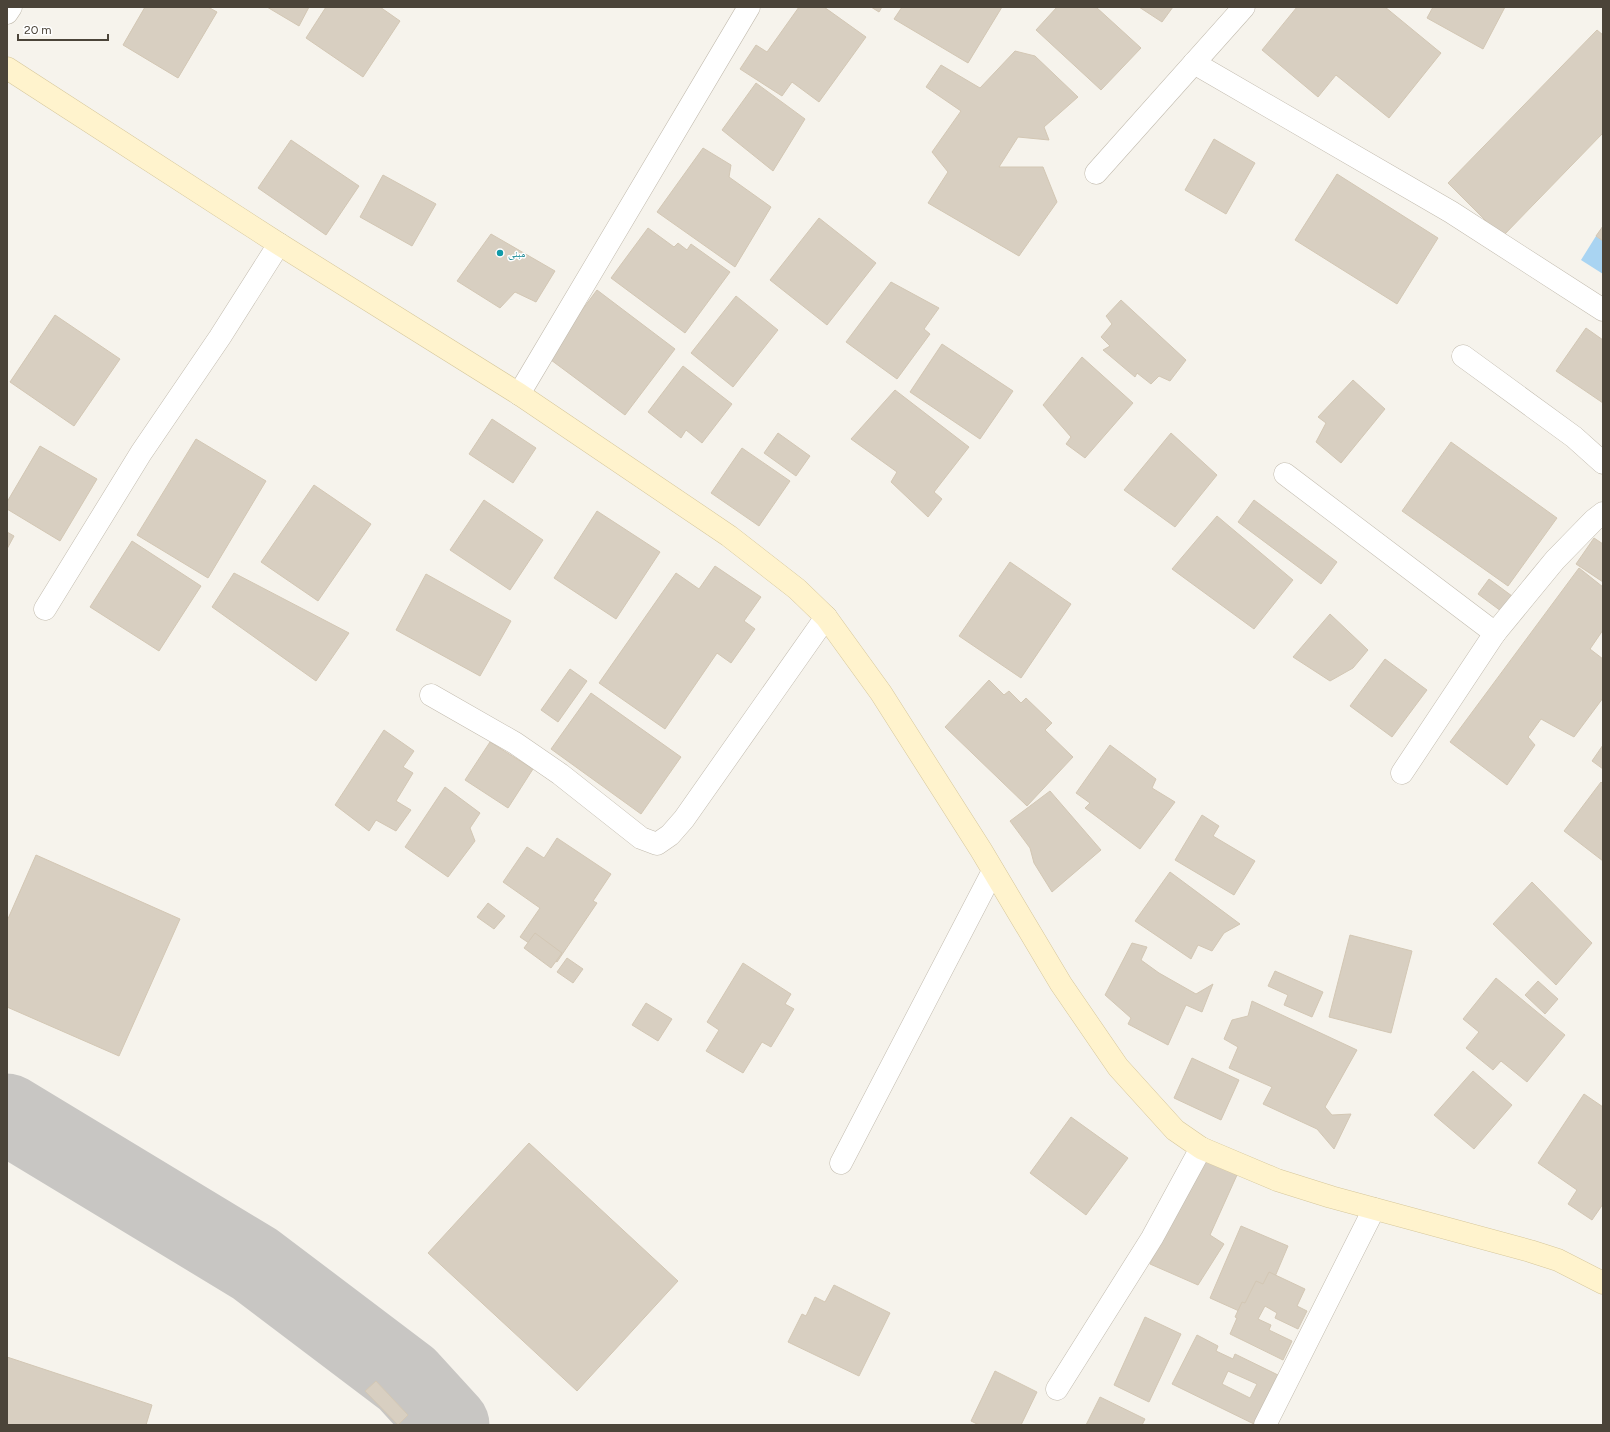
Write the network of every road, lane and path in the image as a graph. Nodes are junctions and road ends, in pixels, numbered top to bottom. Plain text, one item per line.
1 (11, 7) edge
2 (749, 7) edge
3 (1244, 7) edge
4 (7, 13) edge
5 (1194, 63) junction
6 (7, 68) edge
7 (1096, 173) dead end
8 (279, 244) junction
9 (1603, 310) edge
10 (1463, 356) dead end
11 (519, 394) junction
12 (1603, 463) edge
13 (1284, 474) dead end
14 (1603, 513) edge
15 (45, 609) dead end
16 (826, 617) junction
17 (1495, 634) junction
18 (431, 695) dead end
19 (1402, 774) dead end
20 (993, 871) junction
21 (1201, 1148) junction
22 (841, 1163) dead end
23 (1374, 1209) junction
24 (1603, 1283) edge
25 (1057, 1389) dead end
26 (1265, 1425) edge

1 - 4 street
2 - 11 street
3 - 5 street
5 - 7 street
5 - 9 street
6 - 8 main road
8 - 11 main road
8 - 15 street
10 - 12 street
11 - 16 main road
13 - 17 street
14 - 17 street
16 - 18 street
16 - 20 main road
17 - 19 street
20 - 21 main road
20 - 22 street
21 - 23 main road
21 - 25 street
23 - 24 main road
23 - 26 street

